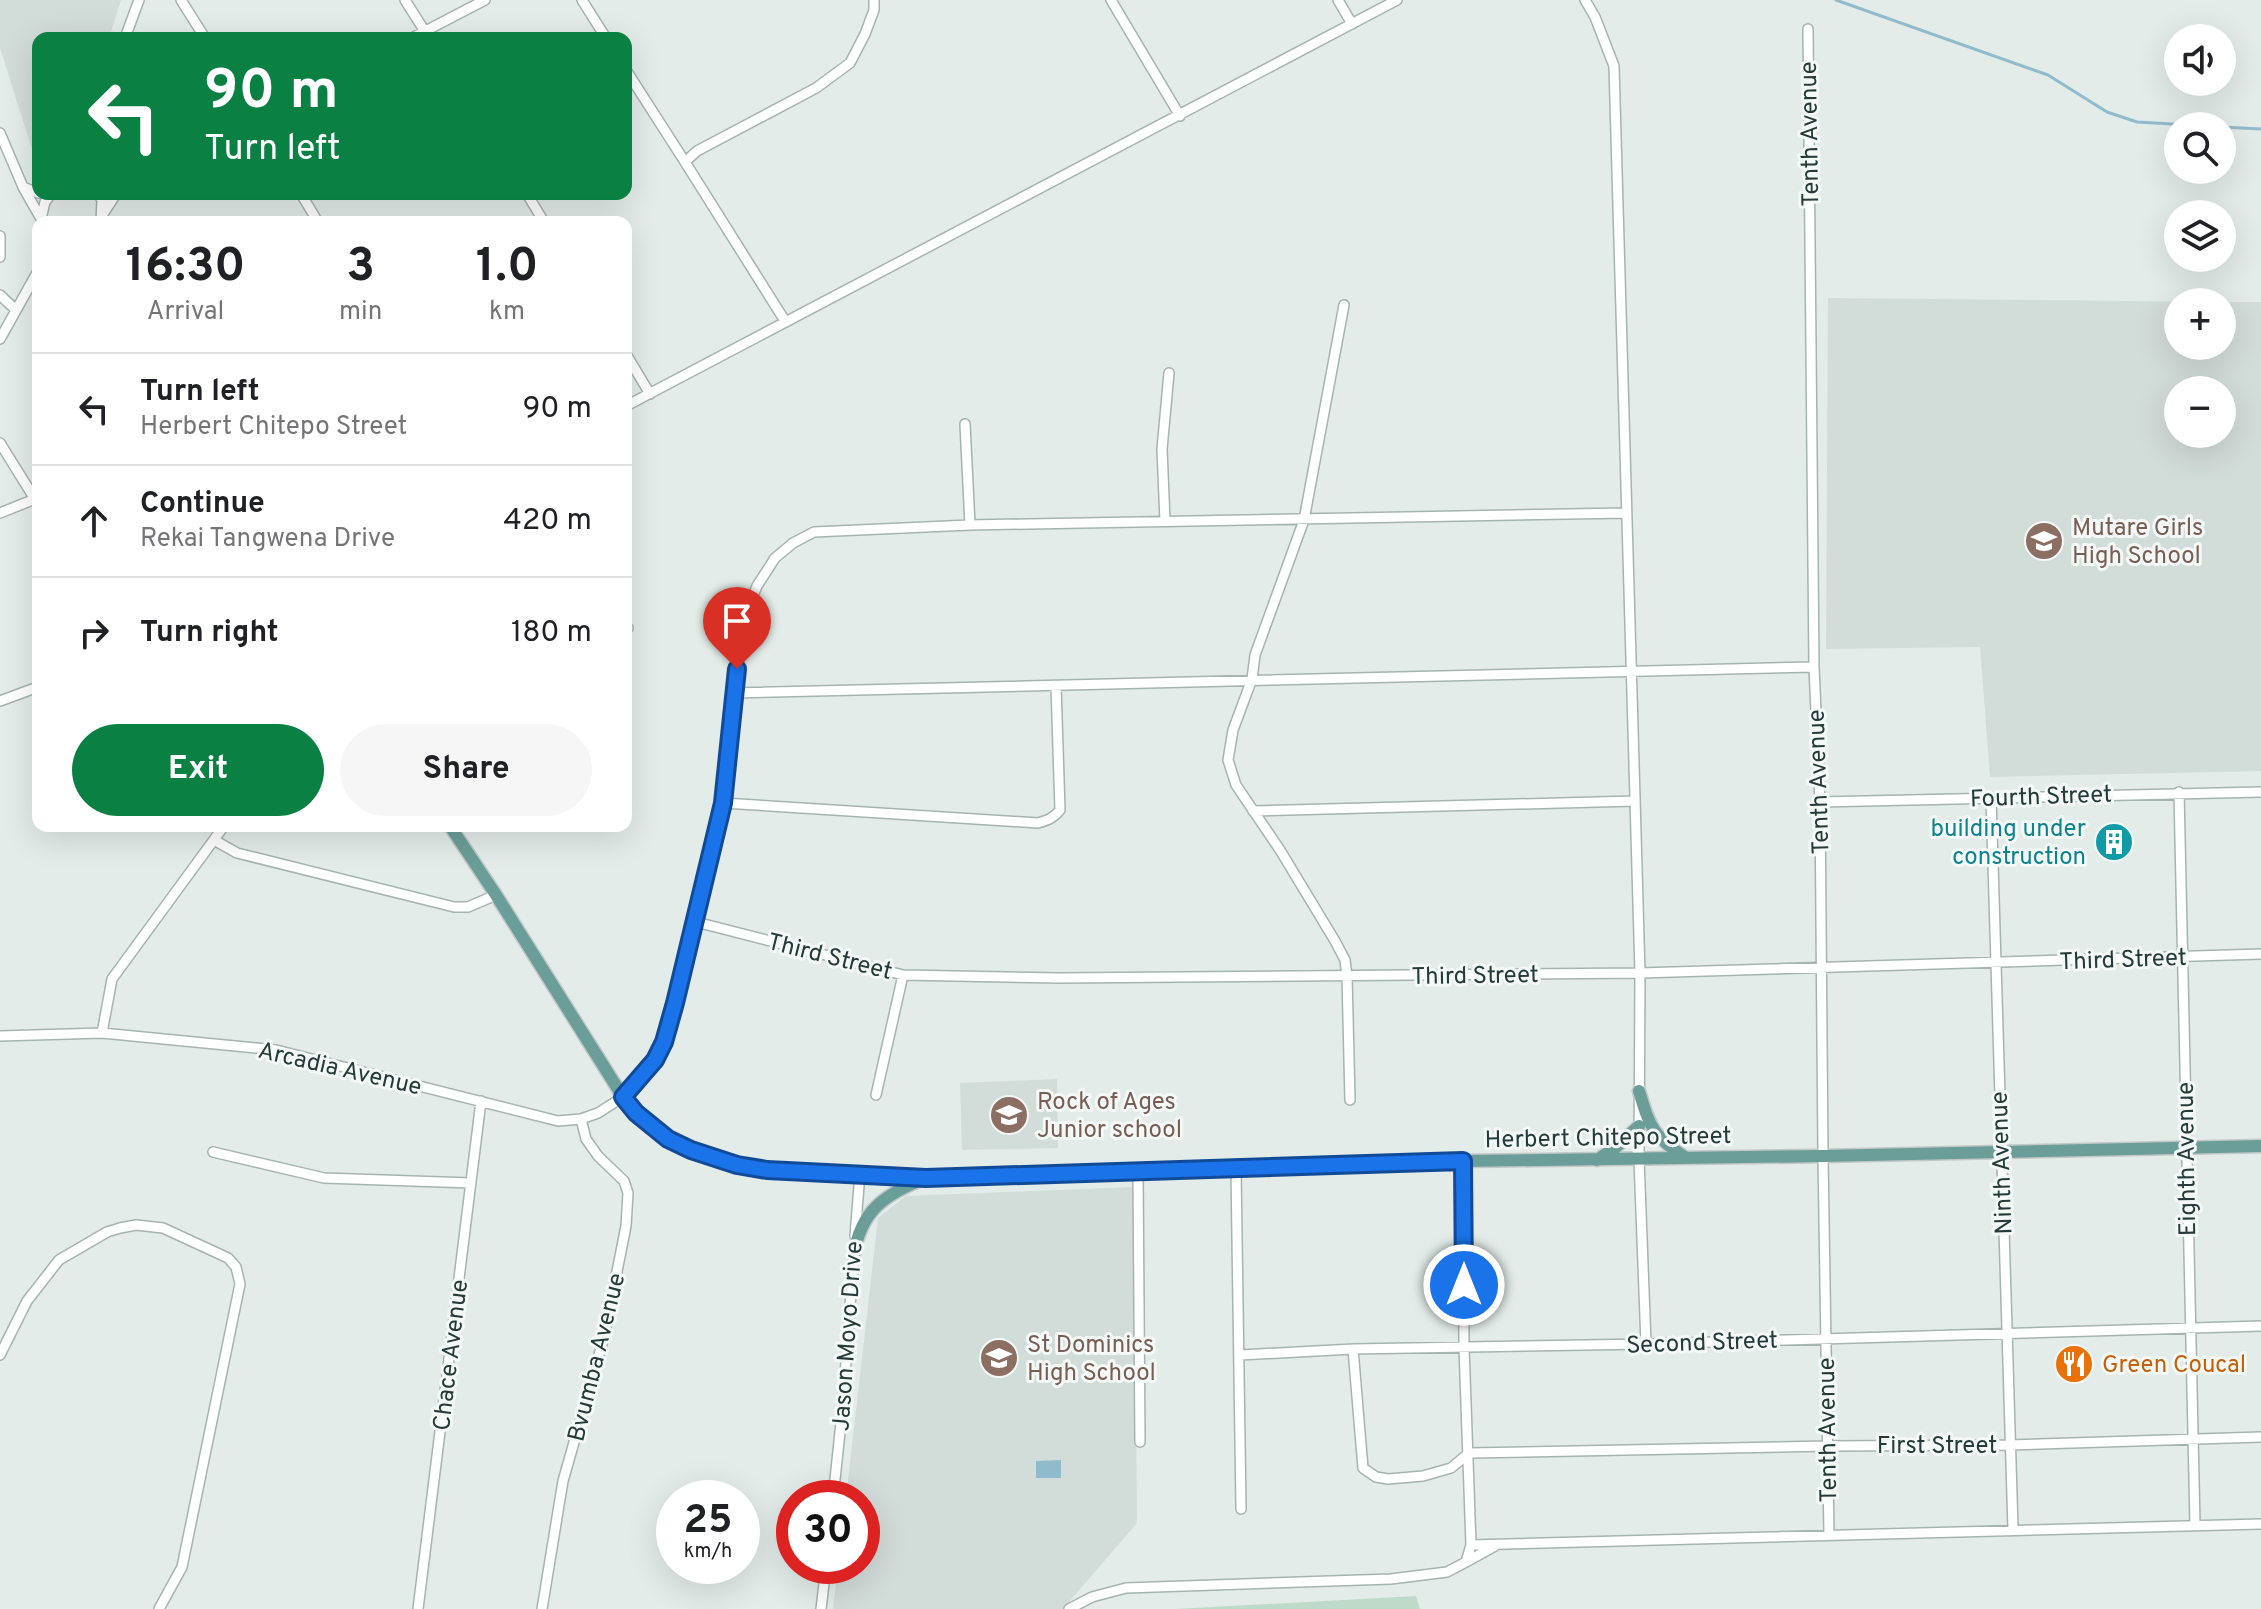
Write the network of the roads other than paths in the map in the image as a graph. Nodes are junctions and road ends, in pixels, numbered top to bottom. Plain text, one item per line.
1 (139, 0) edge
2 (181, 0) edge
3 (405, 0) edge
4 (485, 0) edge
5 (582, 0) edge
6 (874, 0) edge
7 (1111, 0) edge
8 (1338, 0) edge
9 (1397, 0) edge
10 (1585, 0) edge
11 (1352, 24) junction
12 (1808, 29) dead end
13 (127, 32) edge
14 (201, 32) edge
15 (426, 32) edge
16 (430, 32) edge
17 (602, 32) edge
18 (632, 79) edge
19 (1180, 116) junction
20 (0, 133) edge
21 (685, 162) junction
22 (23, 187) junction
23 (32, 191) edge
24 (39, 216) edge
25 (0, 236) edge
26 (0, 257) edge
27 (32, 282) edge
28 (0, 295) edge
29 (1344, 305) dead end
30 (16, 310) junction
31 (785, 321) junction
32 (0, 339) edge
33 (632, 364) edge
34 (1169, 373) dead end
35 (650, 394) junction
36 (632, 403) edge
37 (965, 424) dead end
38 (0, 443) edge
39 (32, 495) edge
40 (32, 503) edge
41 (0, 513) edge
42 (1626, 513) junction
43 (1304, 520) junction
44 (1165, 521) junction
45 (970, 525) junction
46 (1814, 667) junction
47 (1630, 672) junction
48 (1252, 679) junction
49 (1056, 686) junction
50 (32, 689) edge
51 (734, 693) junction
52 (0, 701) edge
53 (2179, 792) junction
54 (2261, 792) edge
55 (1991, 797) junction
56 (1634, 801) junction
57 (1820, 802) junction
58 (723, 803) junction
59 (1253, 811) junction
60 (220, 832) edge
61 (454, 832) edge
62 (214, 840) junction
63 (496, 895) junction
64 (696, 922) junction
65 (2261, 954) edge
66 (2183, 958) junction
67 (1996, 963) junction
68 (1821, 968) junction
69 (1640, 973) junction
70 (903, 975) junction
71 (1347, 976) junction
72 (102, 1033) junction
73 (0, 1036) edge
74 (1639, 1091) junction
75 (876, 1095) dead end
76 (623, 1097) junction
77 (1350, 1100) dead end
78 (481, 1101) junction
79 (581, 1119) junction
80 (1639, 1126) junction
81 (2261, 1146) edge
82 (2186, 1148) junction
83 (213, 1152) dead end
84 (2001, 1152) junction
85 (1823, 1156) junction
86 (1687, 1158) junction
87 (1639, 1159) junction
88 (1597, 1160) junction
89 (1463, 1161) junction
90 (1236, 1169) junction
91 (1138, 1171) junction
92 (860, 1173) junction
93 (926, 1178) junction
94 (471, 1183) junction
95 (854, 1254) junction
96 (2261, 1326) edge
97 (2189, 1327) junction
98 (2007, 1334) junction
99 (1826, 1339) junction
100 (1646, 1344) junction
101 (1464, 1347) junction
102 (1353, 1349) junction
103 (0, 1355) edge
104 (1240, 1355) junction
105 (2261, 1437) edge
106 (2193, 1440) junction
107 (1140, 1442) dead end
108 (2011, 1445) junction
109 (1828, 1446) junction
110 (1469, 1453) junction
111 (835, 1480) edge
112 (1241, 1509) dead end
113 (2261, 1524) edge
114 (2195, 1525) junction
115 (2013, 1529) junction
116 (1829, 1535) junction
117 (1471, 1545) junction
118 (1498, 1545) junction
119 (1466, 1562) junction
120 (824, 1584) edge
121 (159, 1609) edge
122 (418, 1609) edge
123 (542, 1609) edge
124 (821, 1609) edge
125 (1069, 1609) edge

1 - 13 street
2 - 14 street
3 - 15 street
4 - 16 street
5 - 17 street
6 - 21 street
7 - 19 street
8 - 11 street
9 - 11 street
10 - 42 street
11 - 19 street
12 - 46 street, Tenth Avenue
18 - 21 street
19 - 31 street
20 - 22 street
21 - 31 street
22 - 23 street
22 - 24 street
25 - 26 street
27 - 30 street
28 - 30 street
29 - 43 street
30 - 32 street
31 - 35 street
33 - 35 street
34 - 44 street
35 - 36 street
37 - 45 street
38 - 39 street
40 - 41 street
42 - 43 street
42 - 47 street
43 - 44 street
43 - 48 street
44 - 45 street
45 - 51 street
46 - 47 street
46 - 57 street, Tenth Avenue
47 - 48 street
47 - 56 street
48 - 49 street
48 - 59 street
49 - 51 street
49 - 58 street
50 - 52 street
51 - 58 street
53 - 54 street, Fourth Street
53 - 55 street, Fourth Street
53 - 66 street, Eighth Avenue
55 - 57 street, Fourth Street
55 - 67 street, Ninth Avenue
56 - 59 street
56 - 69 street
57 - 68 street, Tenth Avenue
58 - 64 street
59 - 71 street
60 - 62 street
61 - 63 main road, Herbert Chitepo Street
62 - 63 street
62 - 72 street
63 - 76 main road, Herbert Chitepo Street
64 - 70 street, Third Street
64 - 76 street
65 - 66 street, Third Street
66 - 67 street, Third Street
66 - 82 street, Eighth Avenue
67 - 68 street, Third Street
67 - 84 street, Ninth Avenue
68 - 69 street, Third Street
68 - 85 street, Tenth Avenue
69 - 71 street, Third Street
69 - 74 street
70 - 71 street, Third Street
70 - 75 street
71 - 77 street
72 - 73 street, Arcadia Avenue
72 - 78 street, Arcadia Avenue
74 - 80 street
74 - 86 main road
76 - 79 street
76 - 92 main road, Herbert Chitepo Street
78 - 79 street, Arcadia Avenue
78 - 94 street, Chace Avenue
79 - 123 street, Bvumba Avenue
80 - 87 street
80 - 88 main road
81 - 82 main road, Herbert Chitepo Street
82 - 84 main road, Herbert Chitepo Street
82 - 97 street, Eighth Avenue
83 - 94 street
84 - 85 main road, Herbert Chitepo Street
84 - 98 street, Ninth Avenue
85 - 86 main road, Herbert Chitepo Street
85 - 99 street, Tenth Avenue
86 - 87 main road, Herbert Chitepo Street
87 - 88 main road, Herbert Chitepo Street
87 - 100 street
88 - 89 main road, Herbert Chitepo Street
89 - 90 main road, Herbert Chitepo Street
89 - 101 street
90 - 91 main road, Herbert Chitepo Street
90 - 104 street
91 - 93 main road, Herbert Chitepo Street
91 - 107 street
92 - 93 main road, Herbert Chitepo Street
92 - 95 street, Jason Moyo Drive
93 - 95 main road
94 - 122 street, Chace Avenue
95 - 111 street, Jason Moyo Drive
96 - 97 street, Second Street
97 - 98 street, Second Street
97 - 106 street, Eighth Avenue
98 - 99 street, Second Street
98 - 108 street, Ninth Avenue
99 - 100 street, Second Street
99 - 109 street, Tenth Avenue
100 - 101 street, Second Street
101 - 102 street, Second Street
101 - 110 street
102 - 104 street, Second Street
102 - 110 street
103 - 121 street
104 - 112 street
105 - 106 street, First Street
106 - 108 street, First Street
106 - 114 street, Eighth Avenue
108 - 109 street, First Street
108 - 115 street, Ninth Avenue
109 - 110 street, First Street
109 - 116 street, Tenth Avenue
110 - 117 street
113 - 114 street
114 - 115 street
115 - 116 street
116 - 118 street
117 - 118 street
117 - 119 street
118 - 119 street
119 - 125 street
120 - 124 street

